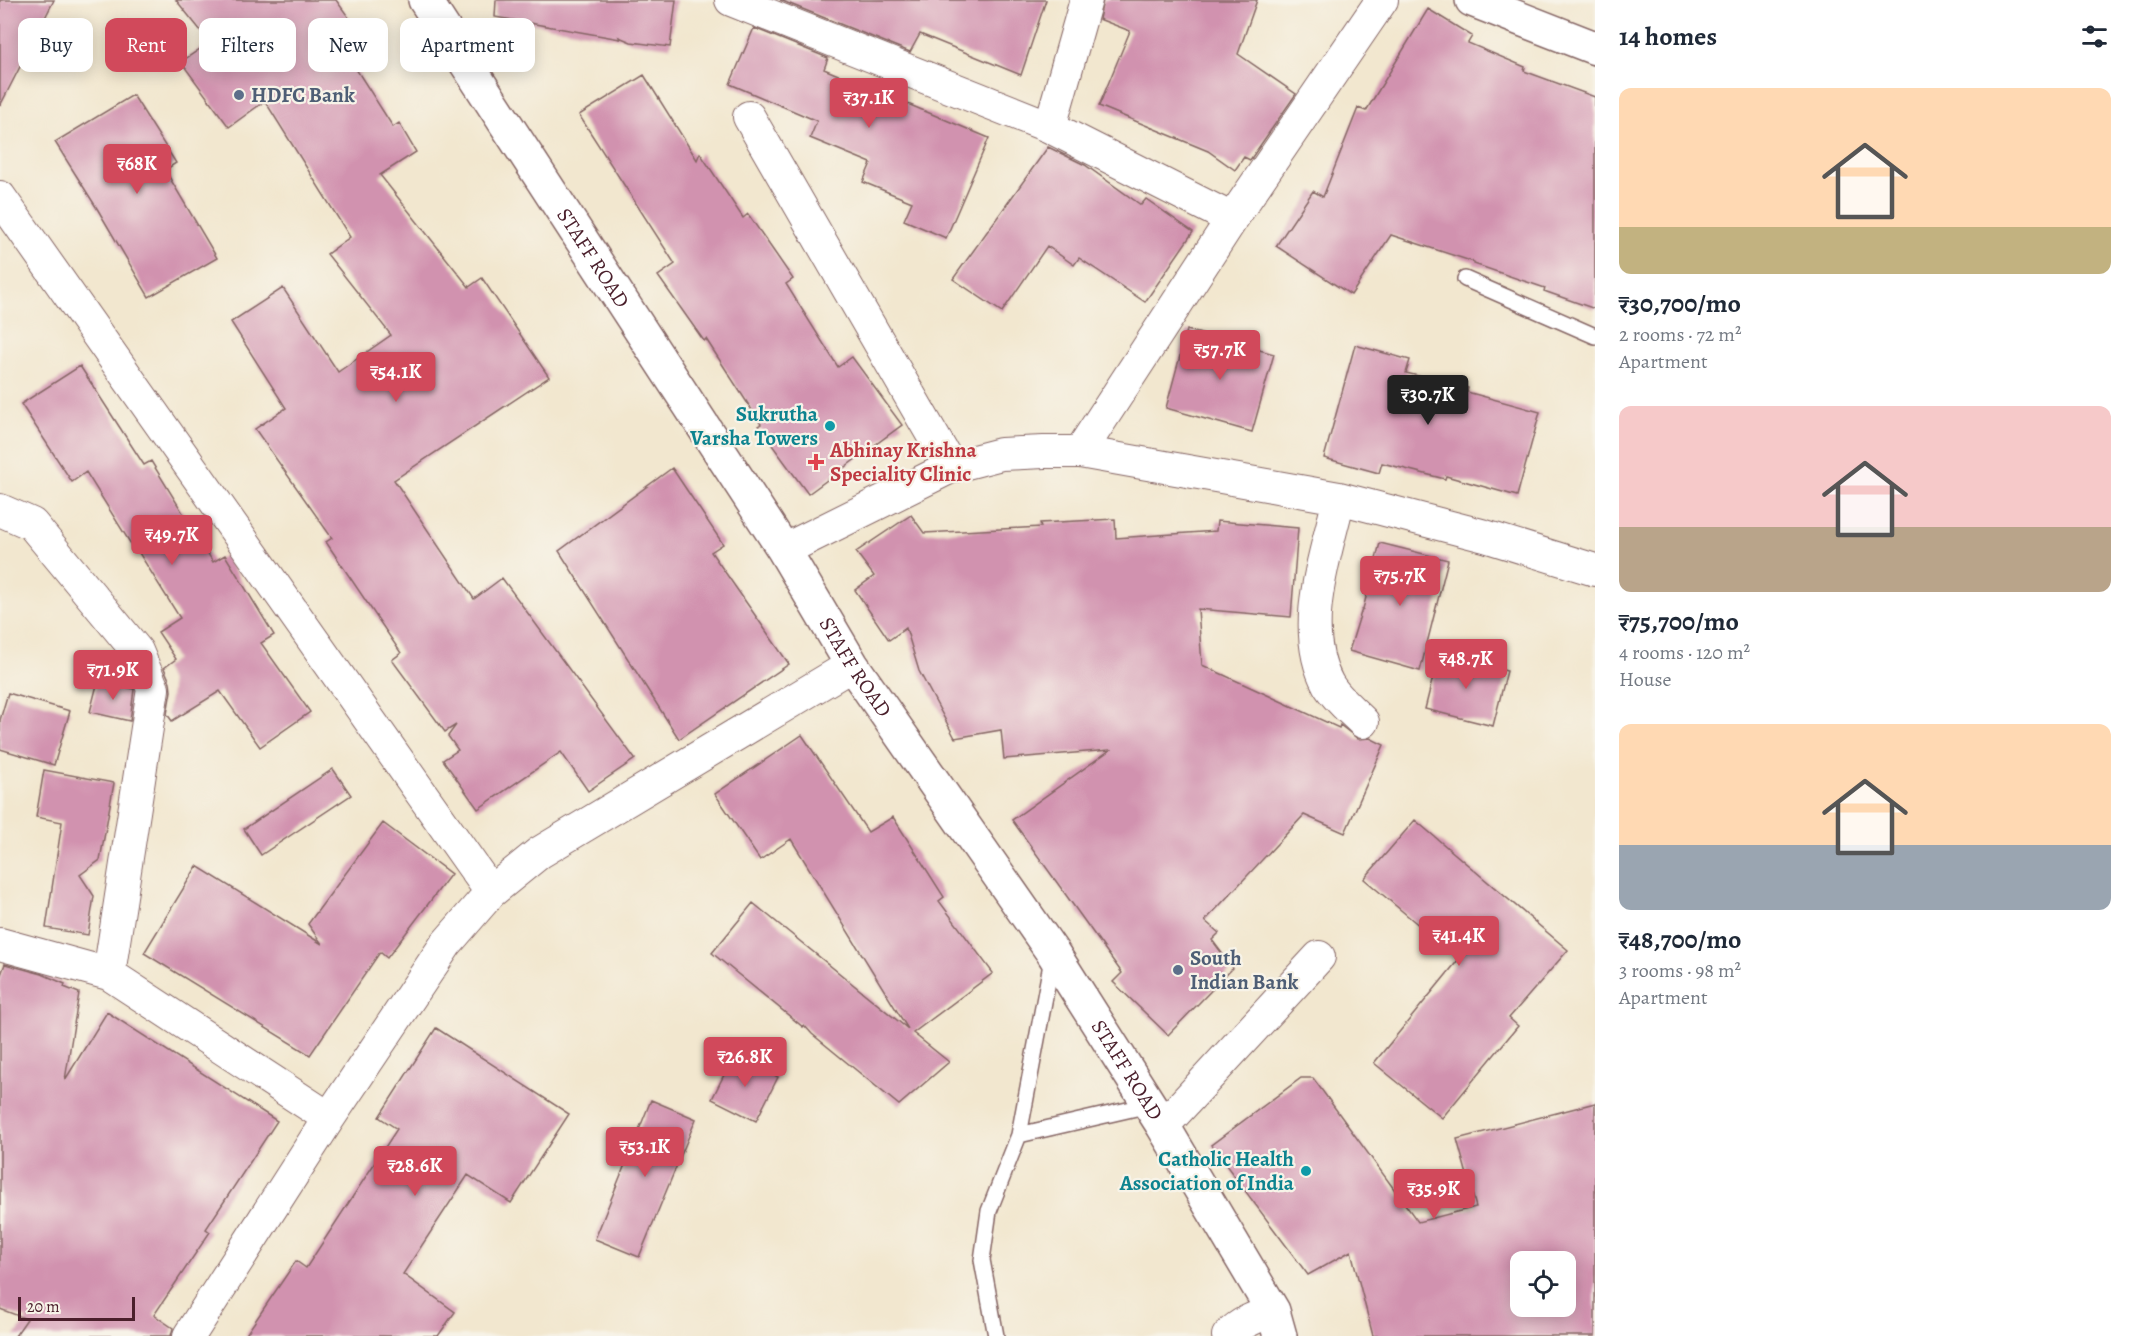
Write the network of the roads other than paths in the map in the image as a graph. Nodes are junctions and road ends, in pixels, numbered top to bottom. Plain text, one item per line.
1 (425, 0) edge
2 (731, 0) edge
3 (1086, 0) edge
4 (1382, 0) edge
5 (1472, 0) edge
6 (1595, 48) edge
7 (749, 117) dead end
8 (1050, 127) junction
9 (0, 197) edge
10 (1232, 219) junction
11 (1465, 279) dead end
12 (1595, 336) edge
13 (1080, 453) junction
14 (951, 467) junction
15 (1339, 498) junction
16 (0, 510) edge
17 (784, 549) junction
18 (1595, 570) edge
19 (852, 664) junction
20 (1362, 722) dead end
21 (492, 892) junction
22 (0, 944) edge
23 (1053, 954) junction
24 (1319, 957) dead end
25 (109, 974) junction
26 (1156, 1116) junction
27 (329, 1118) junction
28 (1019, 1135) junction
29 (1276, 1324) edge
30 (189, 1336) edge
31 (996, 1336) edge
32 (1228, 1336) edge

1 - 17 main road, STAFF ROAD
2 - 8 street
3 - 8 street
4 - 10 street
5 - 6 main road
7 - 14 street
8 - 10 street
9 - 21 street
10 - 13 street
11 - 12 lane
13 - 14 street
13 - 15 street
14 - 17 street
15 - 18 street
15 - 20 street
16 - 25 street
17 - 19 main road, STAFF ROAD
19 - 21 street
19 - 23 main road, STAFF ROAD
21 - 27 street
22 - 25 street
23 - 26 main road, STAFF ROAD
23 - 28 lane
24 - 26 street
25 - 27 street
26 - 28 lane
26 - 29 main road, STAFF ROAD
27 - 30 street
28 - 31 lane
29 - 32 street

